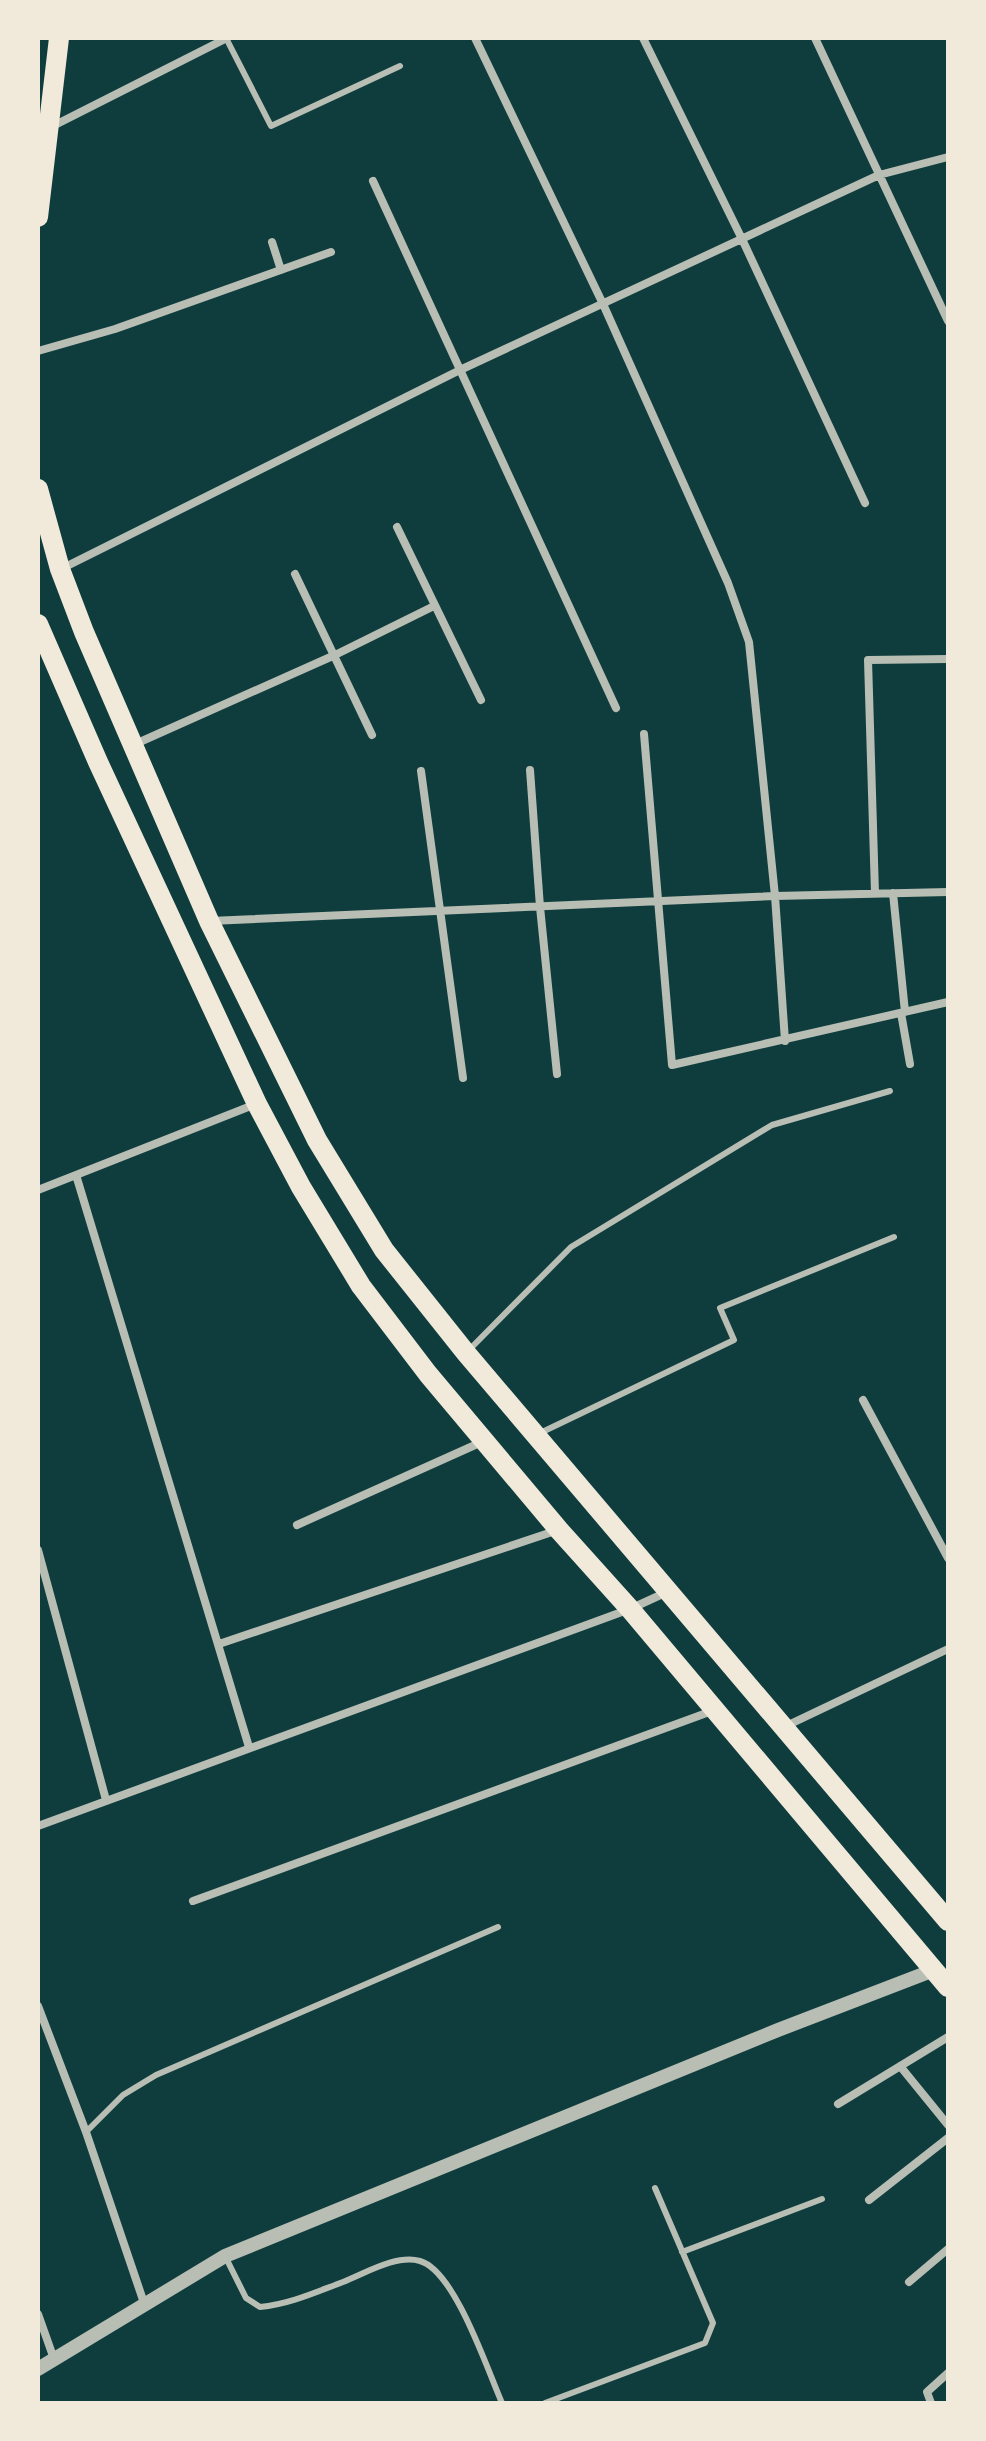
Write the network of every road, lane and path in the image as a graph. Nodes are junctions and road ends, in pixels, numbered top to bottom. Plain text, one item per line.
1 (59, 38) edge
2 (227, 38) edge
3 (475, 38) edge
4 (643, 38) edge
5 (815, 38) edge
6 (400, 66) dead end
7 (46, 89) edge
8 (47, 130) junction
9 (948, 157) edge
10 (879, 175) junction
11 (373, 181) dead end
12 (38, 217) edge
13 (742, 239) junction
14 (272, 242) dead end
15 (331, 252) dead end
16 (281, 270) junction
17 (603, 304) junction
18 (948, 321) edge
19 (38, 351) edge
20 (460, 370) junction
21 (38, 489) edge
22 (865, 503) dead end
23 (397, 527) dead end
24 (60, 569) junction
25 (295, 574) dead end
26 (434, 606) junction
27 (38, 624) edge
28 (335, 655) junction
29 (948, 659) edge
30 (481, 700) dead end
31 (616, 708) dead end
32 (644, 734) dead end
33 (372, 735) dead end
34 (133, 745) junction
35 (530, 770) dead end
36 (421, 771) dead end
37 (948, 892) edge
38 (875, 893) junction
39 (893, 893) junction
40 (775, 896) junction
41 (657, 902) junction
42 (540, 907) junction
43 (440, 911) junction
44 (209, 921) junction
45 (948, 1002) edge
46 (903, 1013) junction
47 (785, 1041) junction
48 (910, 1064) dead end
49 (557, 1074) dead end
50 (463, 1078) dead end
51 (890, 1091) dead end
52 (257, 1104) junction
53 (76, 1175) junction
54 (38, 1190) edge
55 (894, 1237) dead end
56 (466, 1353) junction
57 (863, 1400) dead end
58 (536, 1435) junction
59 (484, 1441) junction
60 (297, 1525) dead end
61 (559, 1530) junction
62 (38, 1550) edge
63 (948, 1558) edge
64 (668, 1591) junction
65 (630, 1609) junction
66 (219, 1644) junction
67 (948, 1649) edge
68 (713, 1711) junction
69 (783, 1728) junction
70 (249, 1747) junction
71 (106, 1800) junction
72 (38, 1826) edge
73 (193, 1901) dead end
74 (948, 1921) edge
75 (498, 1927) dead end
76 (934, 1970) junction
77 (948, 1987) edge
78 (38, 2006) edge
79 (948, 2037) edge
80 (900, 2066) junction
81 (838, 2104) dead end
82 (948, 2125) edge
83 (86, 2132) junction
84 (948, 2138) edge
85 (655, 2188) dead end
86 (822, 2199) dead end
87 (869, 2200) dead end
88 (948, 2249) edge
89 (682, 2252) junction
90 (225, 2256) junction
91 (909, 2282) dead end
92 (144, 2303) junction
93 (38, 2314) edge
94 (54, 2359) junction
95 (38, 2369) edge
96 (948, 2373) edge
97 (502, 2403) edge
98 (545, 2403) edge
99 (931, 2403) edge

1 - 7 main road
2 - 6 lane
2 - 8 street
3 - 17 street
4 - 13 street
5 - 10 street
7 - 8 main road
8 - 12 main road
9 - 10 street
10 - 13 street
10 - 18 street
11 - 20 street
13 - 17 street
13 - 22 street
14 - 16 street
15 - 16 street
16 - 19 street
17 - 20 street
17 - 40 street
20 - 24 street
20 - 31 street
21 - 24 main road
23 - 26 street
24 - 34 main road
25 - 28 street
26 - 28 street
26 - 30 street
27 - 52 main road
28 - 33 street
28 - 34 street
29 - 38 street
32 - 41 street
34 - 44 main road
35 - 42 street
36 - 43 street
37 - 39 street
38 - 39 street
38 - 40 street
39 - 46 street
40 - 41 street
40 - 47 street
41 - 42 street
41 - 47 street
42 - 43 street
42 - 49 street
43 - 44 street
43 - 50 street
44 - 56 main road
45 - 46 street
46 - 47 street
46 - 48 street
51 - 56 lane
52 - 53 street
52 - 59 main road
53 - 54 street
53 - 66 street
55 - 58 lane
56 - 58 main road
57 - 63 street
58 - 64 main road
59 - 60 street
59 - 61 main road
61 - 65 main road
61 - 66 street
62 - 71 street
64 - 65 street
64 - 69 main road
65 - 68 main road
65 - 70 street
66 - 70 street
67 - 69 street
68 - 73 street
68 - 76 main road
69 - 74 main road
70 - 71 street
71 - 72 street
75 - 83 lane
76 - 77 main road
76 - 90 street
78 - 83 street
79 - 80 street
80 - 81 street
80 - 82 street
83 - 92 street
84 - 87 street
85 - 89 lane
86 - 89 lane
88 - 91 street
89 - 98 lane
90 - 92 street
90 - 97 lane
92 - 94 street
93 - 94 street
94 - 95 street
96 - 99 street

